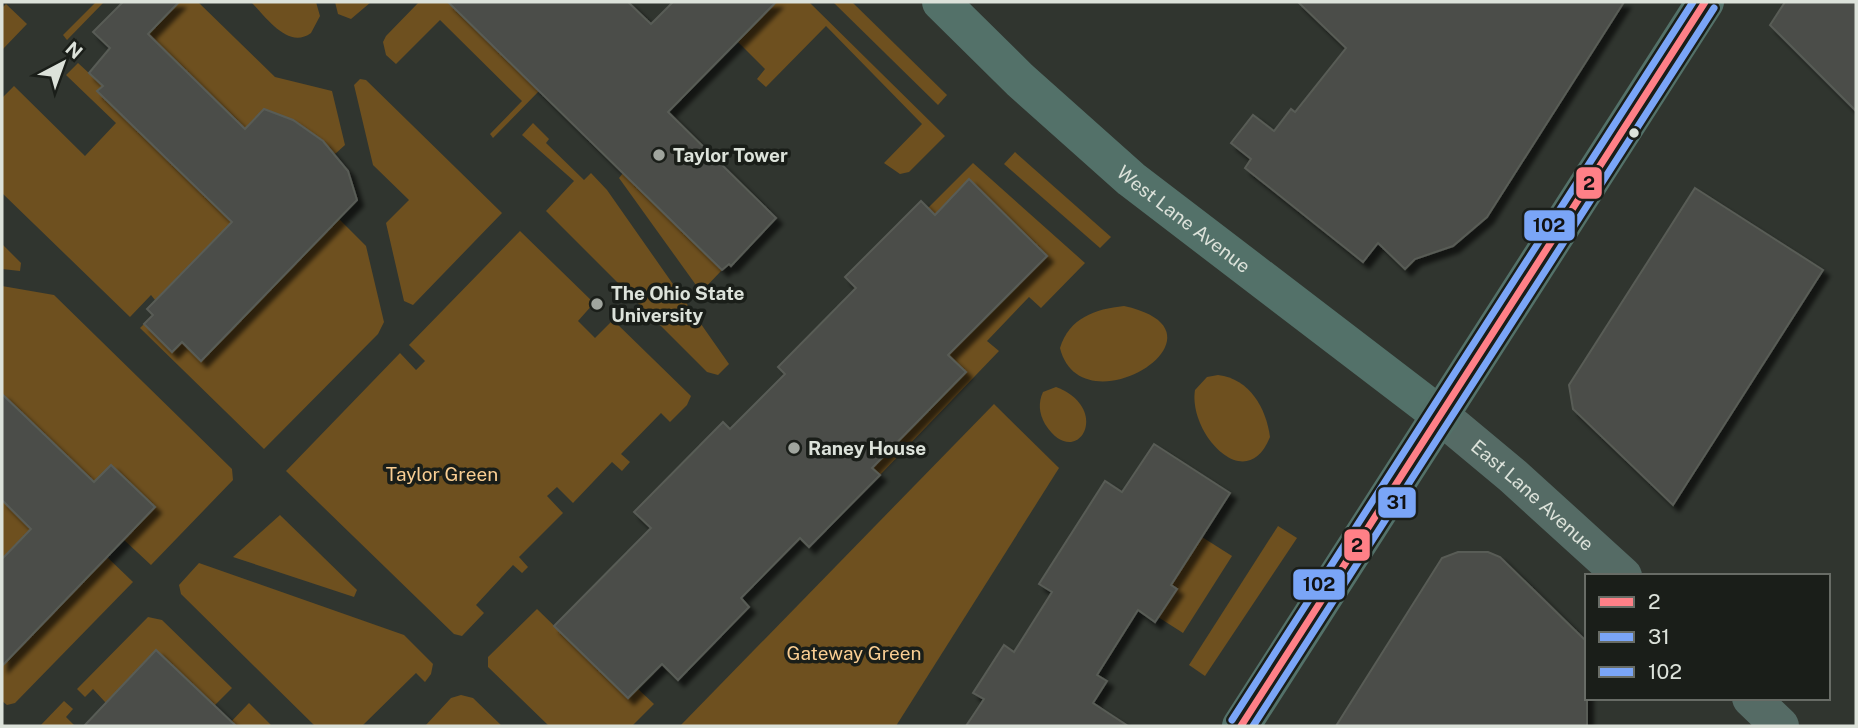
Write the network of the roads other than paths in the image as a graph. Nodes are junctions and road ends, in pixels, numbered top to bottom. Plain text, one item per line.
1 (941, 2) edge
2 (1705, 2) edge
3 (1441, 416) junction
4 (1621, 574) edge
5 (1753, 700) edge
6 (1241, 726) edge
7 (1780, 726) edge

1 - 3 main road, West Lane Avenue
2 - 3 main road
3 - 4 street, East Lane Avenue
3 - 6 main road
5 - 7 street

